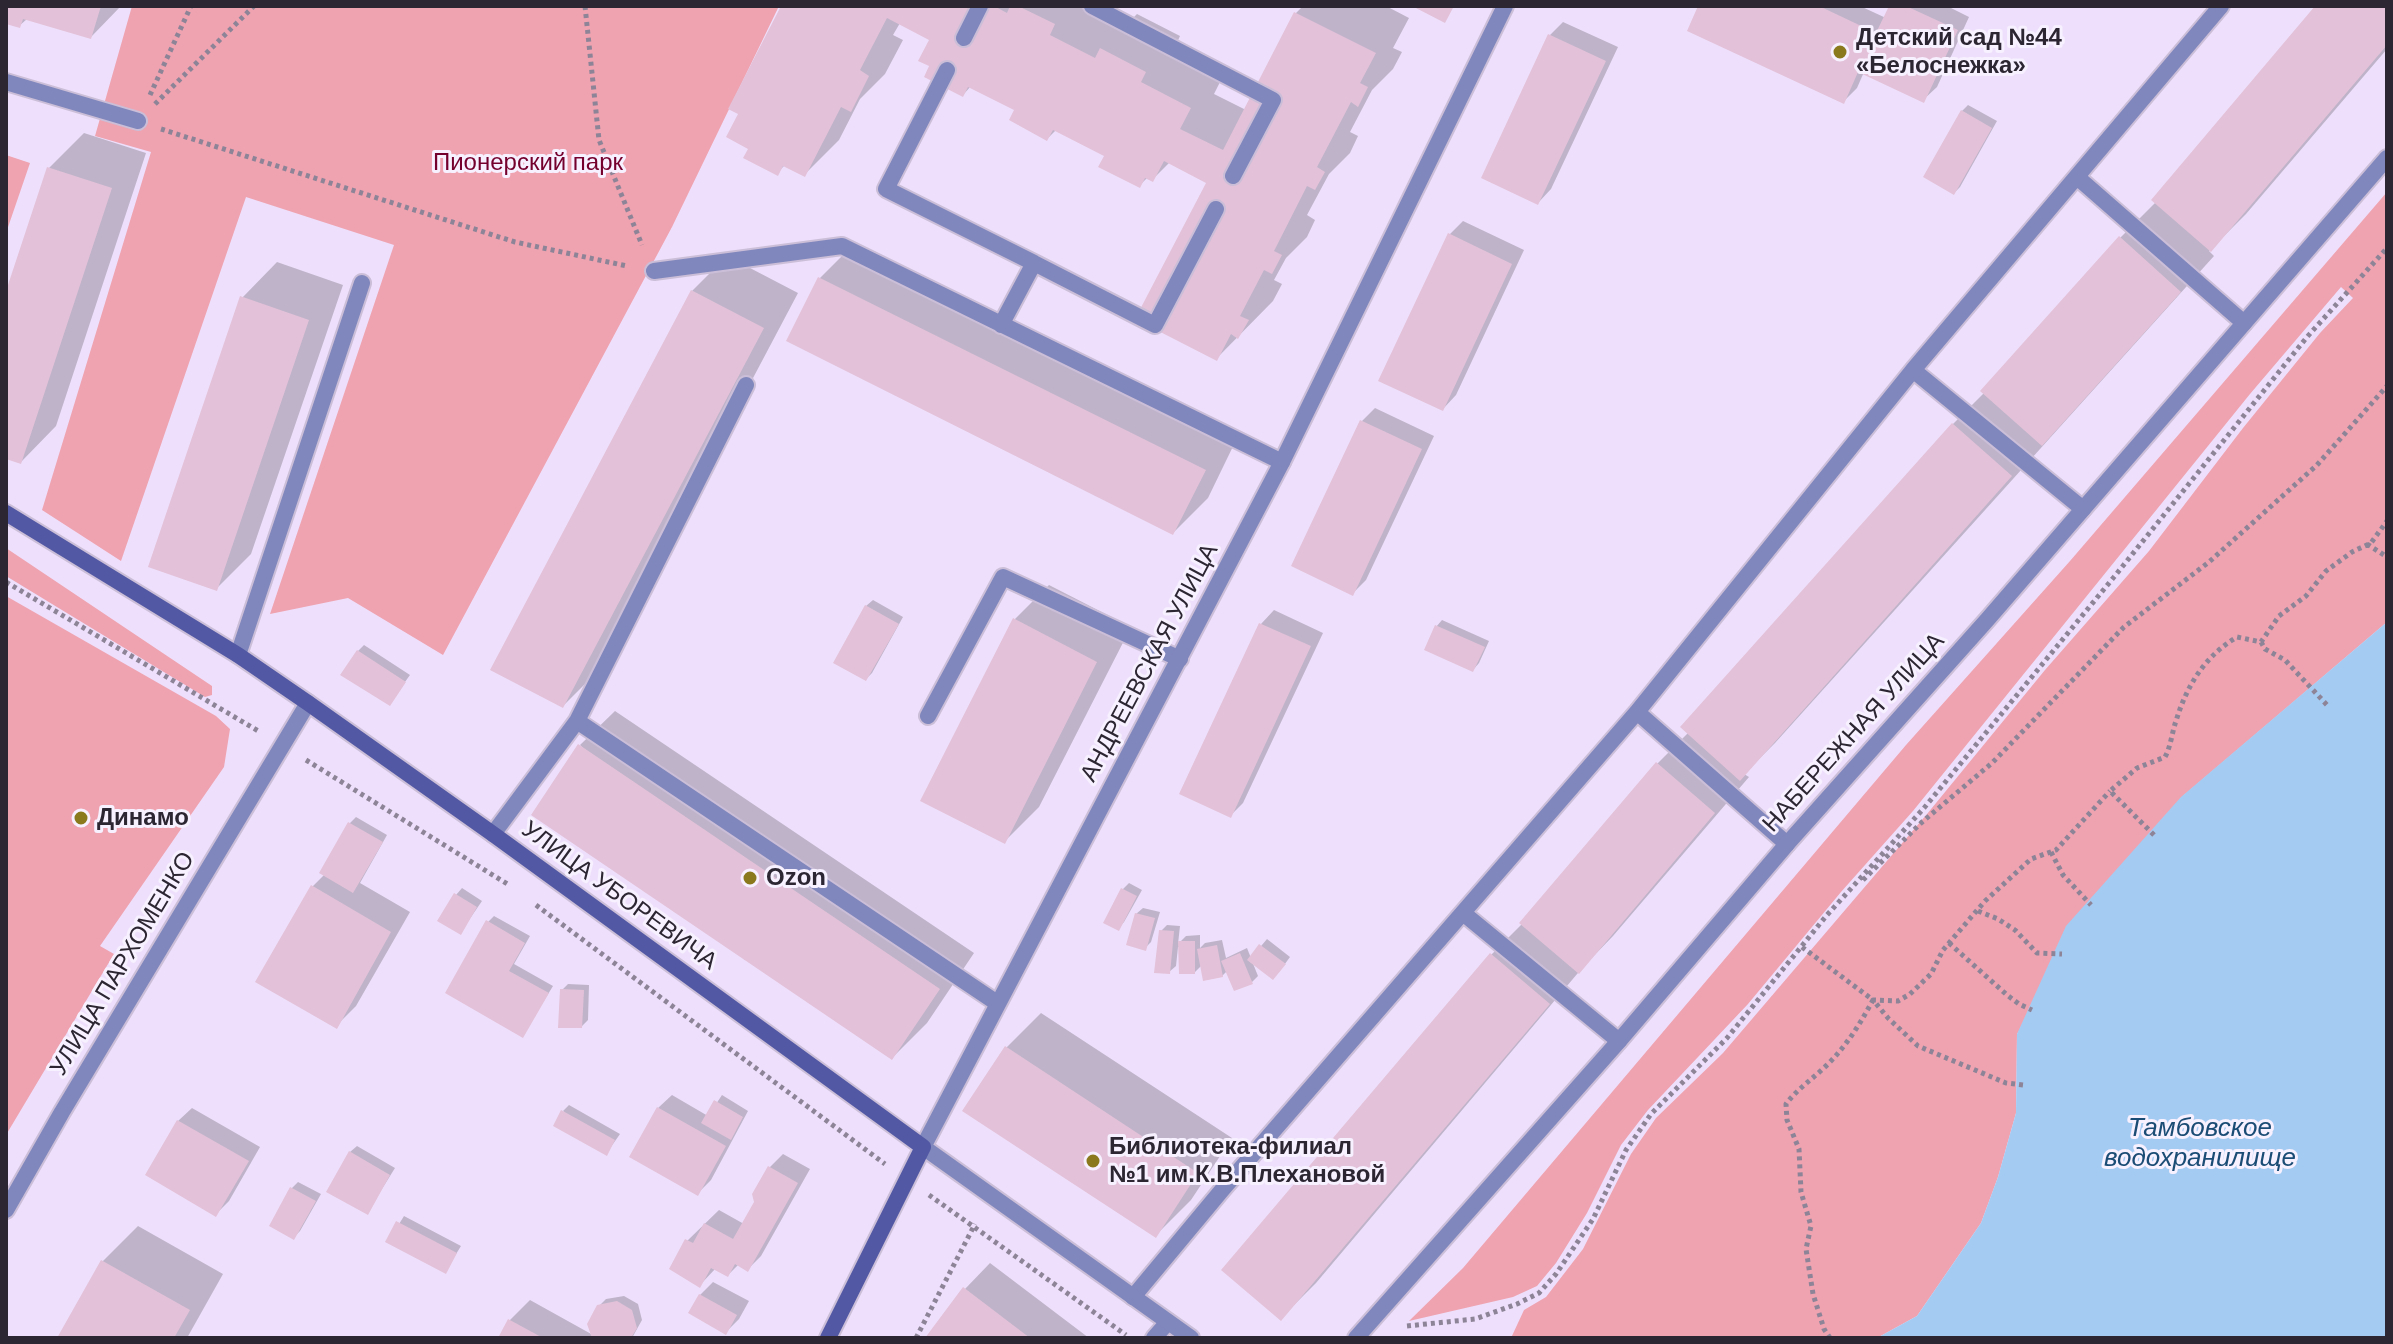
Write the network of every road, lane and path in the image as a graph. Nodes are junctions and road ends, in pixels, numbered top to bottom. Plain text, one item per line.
1 (191, 6) edge
2 (254, 6) edge
3 (585, 6) edge
4 (980, 6) edge
5 (1092, 6) edge
6 (1505, 6) edge
7 (2221, 6) edge
8 (964, 38) dead end
9 (947, 70) dead end
10 (6, 82) edge
11 (138, 121) junction
12 (2387, 158) edge
13 (1233, 176) dead end
14 (2077, 177) junction
15 (1216, 209) dead end
16 (2387, 248) edge
17 (1034, 263) junction
18 (654, 271) junction
19 (362, 283) dead end
20 (2244, 323) junction
21 (1001, 325) junction
22 (1913, 370) junction
23 (746, 385) dead end
24 (2387, 386) edge
25 (1282, 462) junction
26 (2083, 509) junction
27 (6, 513) edge
28 (2387, 521) edge
29 (2367, 544) junction
30 (2387, 557) edge
31 (6, 582) edge
32 (2261, 642) junction
33 (238, 655) junction
34 (1180, 659) junction
35 (308, 703) junction
36 (2327, 705) dead end
37 (1637, 712) junction
38 (928, 716) dead end
39 (577, 721) junction
40 (283, 745) junction
41 (2110, 791) junction
42 (493, 834) junction
43 (2154, 835) dead end
44 (1787, 844) junction
45 (2051, 852) junction
46 (511, 886) dead end
47 (524, 896) dead end
48 (1845, 897) junction
49 (2091, 905) dead end
50 (1978, 911) junction
51 (1463, 913) junction
52 (1949, 943) junction
53 (1802, 947) junction
54 (2062, 954) dead end
55 (1873, 1000) junction
56 (997, 1003) junction
57 (2032, 1010) dead end
58 (1619, 1041) junction
59 (2023, 1085) dead end
60 (923, 1147) junction
61 (906, 1179) junction
62 (990, 1194) junction
63 (6, 1210) edge
64 (974, 1226) junction
65 (1133, 1297) junction
66 (1168, 1322) junction
67 (1360, 1334) edge
68 (828, 1338) edge
69 (916, 1338) edge
70 (1130, 1338) edge
71 (1154, 1338) edge
72 (1191, 1338) edge
73 (1830, 1338) edge

1 - 11 path
2 - 11 path
3 - 18 path
4 - 8 street
5 - 13 street
6 - 25 street, АНДРЕЕВСКАЯ УЛИЦА
7 - 14 street
9 - 17 street
10 - 11 street
11 - 18 path
12 - 20 street, НАБЕРЕЖНАЯ УЛИЦА
14 - 20 street
14 - 22 street
15 - 17 street
16 - 48 path
17 - 21 street
18 - 21 street
19 - 33 street
20 - 26 street, НАБЕРЕЖНАЯ УЛИЦА
21 - 25 street
22 - 26 street
22 - 37 street
23 - 39 street
24 - 48 path
25 - 34 street, АНДРЕЕВСКАЯ УЛИЦА
26 - 44 street, НАБЕРЕЖНАЯ УЛИЦА
27 - 33 street, УЛИЦА УБОРЕВИЧА
28 - 29 path
29 - 30 path
29 - 32 path
31 - 40 path
32 - 36 path
32 - 41 path
33 - 35 street, УЛИЦА УБОРЕВИЧА
34 - 38 street
34 - 56 street, АНДРЕЕВСКАЯ УЛИЦА
35 - 40 street, УЛИЦА ПАРХОМЕНКО
35 - 42 street, УЛИЦА УБОРЕВИЧА
37 - 44 street
37 - 51 street
39 - 42 street
39 - 56 street
40 - 46 path
40 - 63 street, УЛИЦА ПАРХОМЕНКО
41 - 43 path
41 - 45 path
42 - 60 street, УЛИЦА УБОРЕВИЧА
44 - 58 street, НАБЕРЕЖНАЯ УЛИЦА
45 - 49 path
45 - 50 path
47 - 61 path
48 - 53 path
50 - 52 path
50 - 54 path
51 - 58 street
51 - 65 street
52 - 55 path
52 - 57 path
53 - 55 path
53 - 67 path
55 - 59 path
55 - 73 path
56 - 60 street, АНДРЕЕВСКАЯ УЛИЦА
58 - 67 street, НАБЕРЕЖНАЯ УЛИЦА
60 - 61 street, АНДРЕЕВСКАЯ УЛИЦА
60 - 62 street, УЛИЦА УБОРЕВИЧА
61 - 64 path
61 - 68 street, АНДРЕЕВСКАЯ УЛИЦА
62 - 64 path
62 - 65 street, УЛИЦА УБОРЕВИЧА
64 - 69 path
64 - 70 path
65 - 66 street, УЛИЦА УБОРЕВИЧА
66 - 71 street
66 - 72 street, УЛИЦА УБОРЕВИЧА

